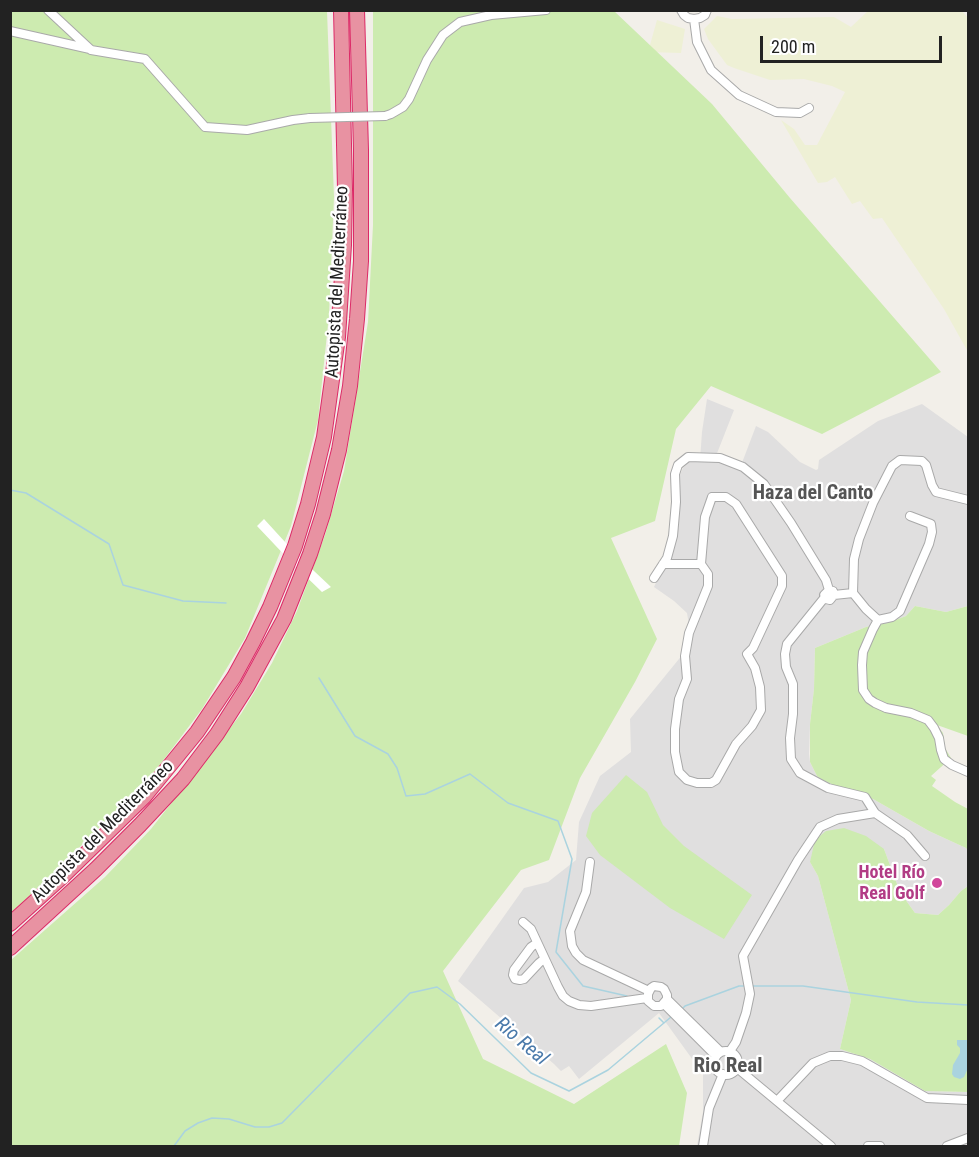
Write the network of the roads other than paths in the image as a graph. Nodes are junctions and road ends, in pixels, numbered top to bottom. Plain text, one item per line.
1 (48, 10) edge
2 (332, 10) edge
3 (340, 10) edge
4 (357, 10) edge
5 (366, 10) edge
6 (546, 10) edge
7 (681, 10) edge
8 (707, 10) edge
9 (694, 19) junction
10 (10, 31) edge
11 (92, 50) junction
12 (809, 108) dead end
13 (360, 261) junction
14 (341, 297) junction
15 (969, 500) edge
16 (910, 516) dead end
17 (663, 564) junction
18 (700, 564) junction
19 (654, 578) dead end
20 (853, 593) junction
21 (829, 594) junction
22 (878, 620) junction
23 (969, 772) edge
24 (875, 813) junction
25 (925, 856) dead end
26 (590, 862) dead end
27 (523, 922) dead end
28 (10, 924) edge
29 (537, 943) junction
30 (10, 948) edge
31 (544, 959) junction
32 (648, 994) junction
33 (665, 1001) junction
34 (730, 1051) junction
35 (718, 1054) junction
36 (737, 1068) junction
37 (723, 1074) junction
38 (969, 1100) edge
39 (777, 1101) junction
40 (969, 1138) edge
41 (703, 1146) edge
42 (830, 1146) edge
43 (868, 1146) edge
44 (880, 1146) edge
45 (947, 1146) edge

1 - 11 street
2 - 14 highway
3 - 14 highway, Autopista del Mediterráneo
4 - 13 highway, Autopista del Mediterráneo
5 - 13 highway
6 - 11 street, bridge
7 - 9 street
8 - 9 street
9 - 12 street
10 - 11 street
13 - 30 highway, Autopista del Mediterráneo
14 - 28 highway, Autopista del Mediterráneo
15 - 20 street
16 - 22 street
17 - 18 street
17 - 19 street
17 - 21 street
18 - 18 street
20 - 21 street
20 - 22 street
21 - 24 street
22 - 23 street
24 - 25 street
24 - 34 street
26 - 32 street
27 - 29 street
29 - 31 street
29 - 31 street
31 - 32 street
32 - 33 street
32 - 33 street
33 - 35 street
34 - 35 street
34 - 36 street
35 - 37 street
36 - 37 street
36 - 39 street
37 - 41 street
38 - 39 street
39 - 42 street
40 - 45 street
43 - 44 street

